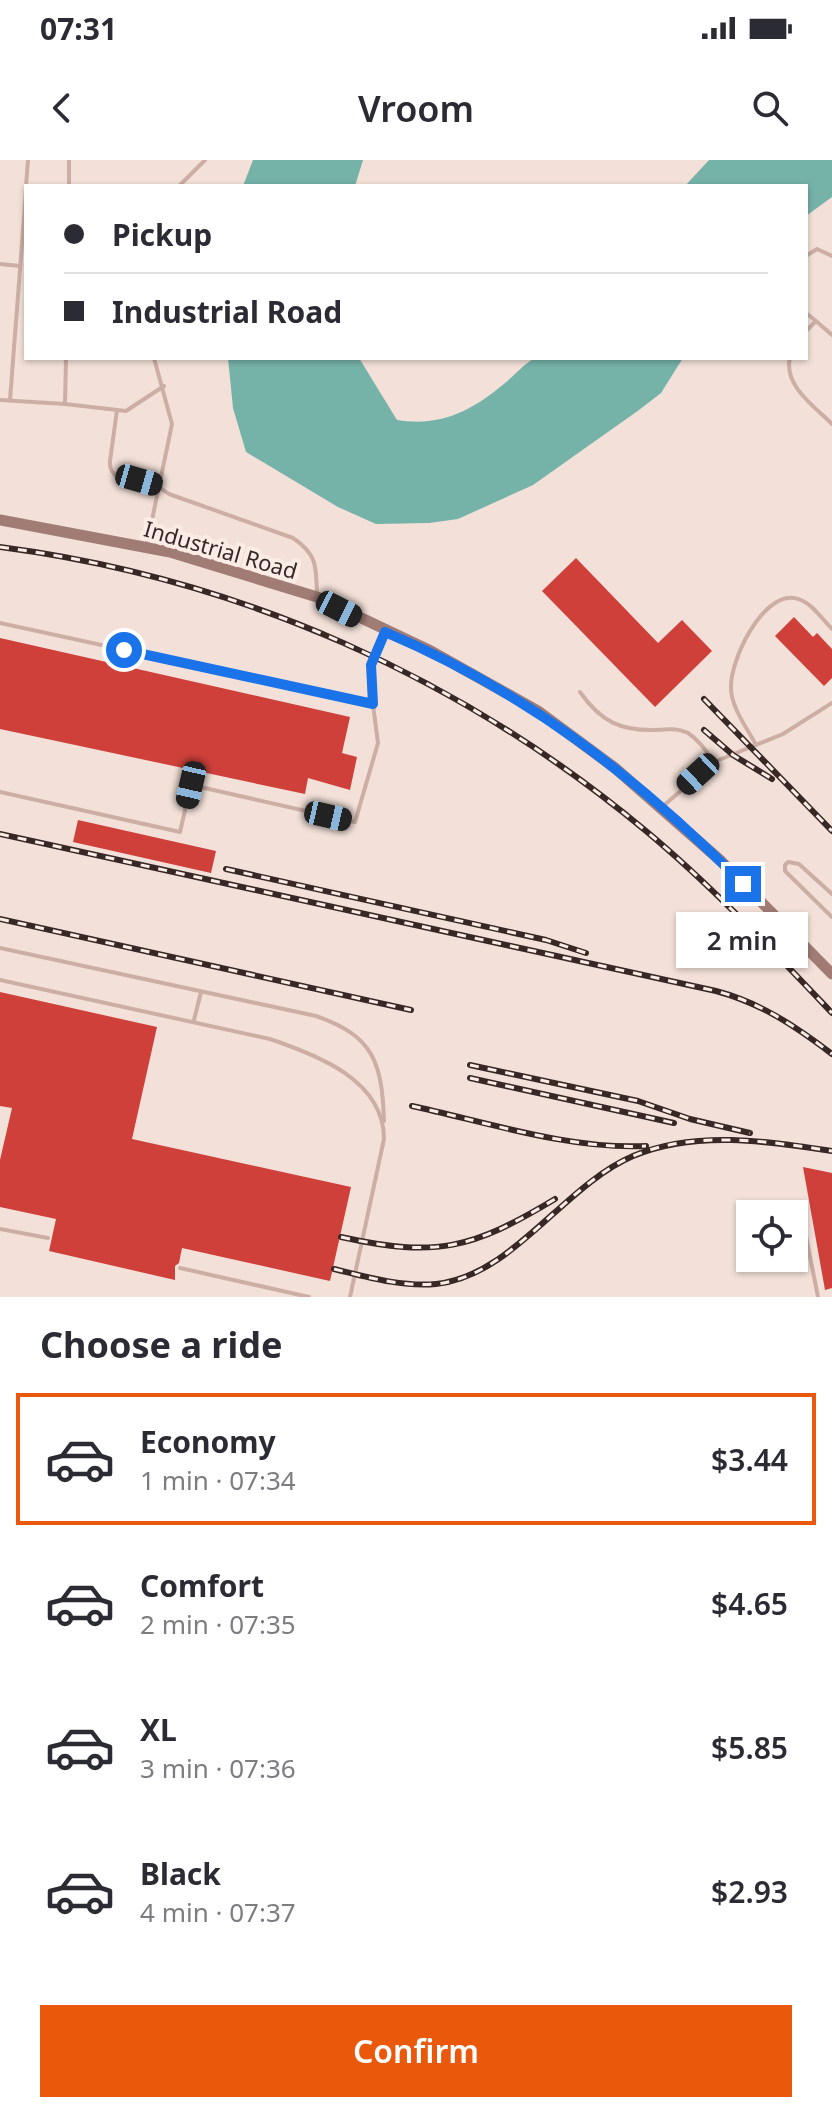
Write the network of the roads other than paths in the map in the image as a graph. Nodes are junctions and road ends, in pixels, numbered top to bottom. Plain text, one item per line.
1 (28, 160) edge
2 (69, 160) edge
3 (205, 160) edge
4 (26, 184) edge
5 (69, 184) edge
6 (181, 184) edge
7 (24, 214) edge
8 (808, 255) edge
9 (832, 256) edge
10 (0, 264) edge
11 (20, 266) junction
12 (808, 315) edge
13 (816, 321) junction
14 (808, 329) edge
15 (832, 335) edge
16 (66, 360) edge
17 (155, 360) edge
18 (789, 360) edge
19 (164, 386) junction
20 (0, 400) edge
21 (10, 400) junction
22 (65, 404) junction
23 (117, 410) junction
24 (832, 424) edge
25 (158, 486) junction
26 (0, 520) edge
27 (146, 546) junction
28 (317, 597) junction
29 (0, 623) edge
30 (832, 629) edge
31 (385, 632) junction
32 (580, 692) dead end
33 (832, 703) edge
34 (373, 704) junction
35 (756, 745) junction
36 (714, 762) junction
37 (0, 792) edge
38 (662, 807) junction
39 (832, 894) edge
40 (832, 917) edge
41 (0, 948) edge
42 (832, 974) edge
43 (0, 980) edge
44 (201, 992) junction
45 (194, 1022) junction
46 (384, 1127) junction
47 (0, 1229) edge
48 (48, 1238) dead end
49 (808, 1246) edge
50 (180, 1268) dead end
51 (309, 1297) edge
52 (350, 1297) edge
53 (818, 1297) edge

1 - 4 lane
2 - 5 lane
3 - 6 lane
7 - 11 lane
8 - 9 lane
10 - 11 lane
11 - 21 lane
12 - 13 lane
13 - 14 lane
13 - 15 lane
16 - 22 lane
17 - 19 lane
18 - 24 lane
19 - 23 lane
19 - 25 lane
20 - 21 lane
21 - 22 lane
22 - 23 lane
23 - 25 lane
25 - 27 lane
25 - 28 lane
26 - 27 street, Industrial Road
27 - 28 street, Industrial Road
28 - 31 street, Industrial Road
29 - 34 lane
30 - 35 lane
31 - 34 lane
31 - 38 street, Industrial Road
32 - 36 lane
33 - 35 lane
34 - 37 lane
35 - 36 lane
36 - 38 lane
38 - 42 street, Industrial Road
39 - 40 lane
41 - 44 lane
43 - 45 lane
44 - 45 lane
44 - 46 lane
45 - 46 lane
46 - 52 lane
47 - 48 lane
49 - 53 lane
50 - 51 lane

